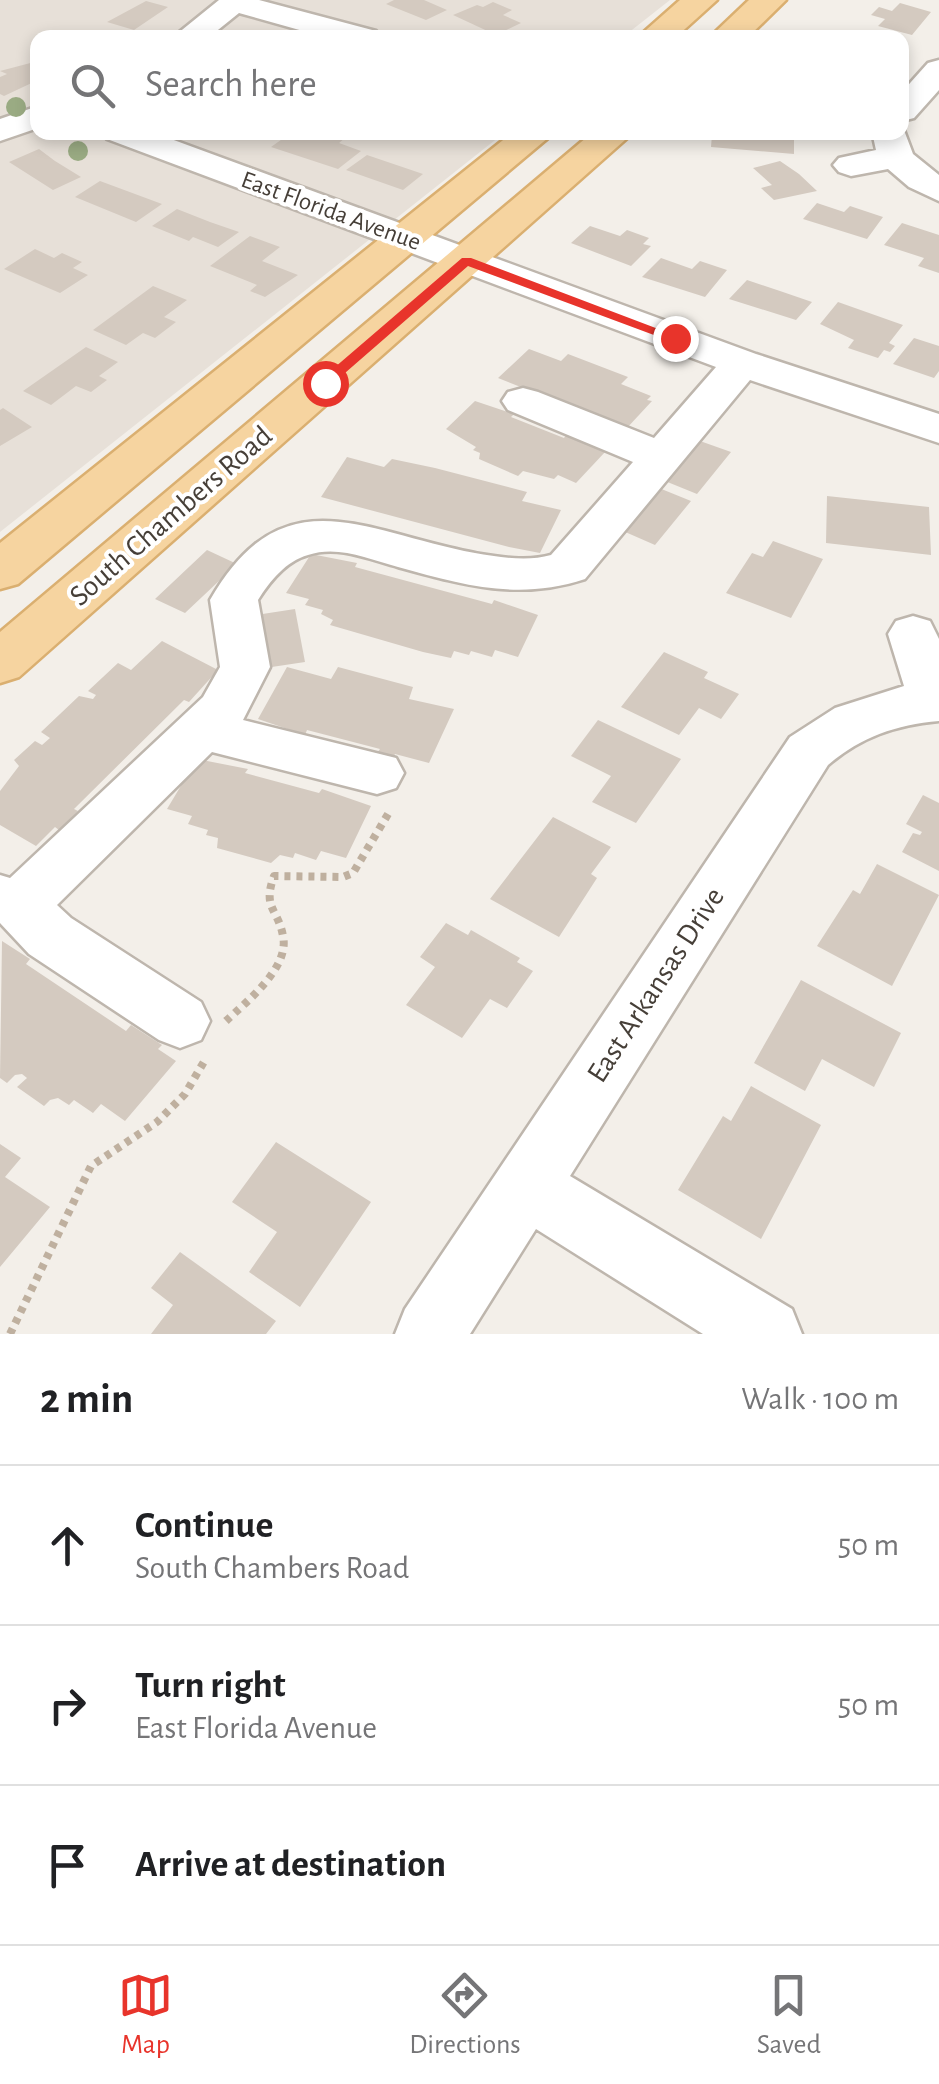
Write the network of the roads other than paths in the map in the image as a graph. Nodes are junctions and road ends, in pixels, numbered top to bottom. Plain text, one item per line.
1 (700, 0) edge
2 (769, 0) edge
3 (237, 1) edge
4 (198, 30) edge
5 (337, 30) edge
6 (664, 30) edge
7 (735, 30) edge
8 (939, 70) edge
9 (909, 103) edge
10 (30, 119) edge
11 (0, 130) edge
12 (141, 140) edge
13 (527, 140) edge
14 (607, 140) edge
15 (892, 145) edge
16 (851, 165) dead end
17 (939, 190) edge
18 (407, 239) junction
19 (466, 261) junction
20 (742, 363) junction
21 (523, 401) dead end
22 (939, 429) edge
23 (660, 457) junction
24 (0, 571) edge
25 (913, 634) dead end
26 (0, 664) edge
27 (936, 702) edge
28 (199, 729) junction
29 (377, 772) dead end
30 (10, 902) edge
31 (180, 1021) dead end
32 (526, 1186) junction
33 (430, 1334) edge
34 (767, 1334) edge

1 - 6 main road
2 - 7 main road
3 - 4 street
3 - 5 street
8 - 9 street
10 - 11 street
12 - 18 street, East Florida Avenue
13 - 18 main road, South Chambers Road
14 - 19 main road, South Chambers Road
15 - 16 street
15 - 17 street
18 - 19 street, East Florida Avenue
18 - 24 main road, South Chambers Road
19 - 20 street, East Florida Avenue
19 - 26 main road, South Chambers Road
20 - 22 street, East Florida Avenue
20 - 23 street
21 - 23 street
23 - 28 street
25 - 27 street
27 - 32 street, East Arkansas Drive
28 - 29 street
28 - 30 street
30 - 31 street
32 - 33 street, East Arkansas Drive
32 - 34 street

